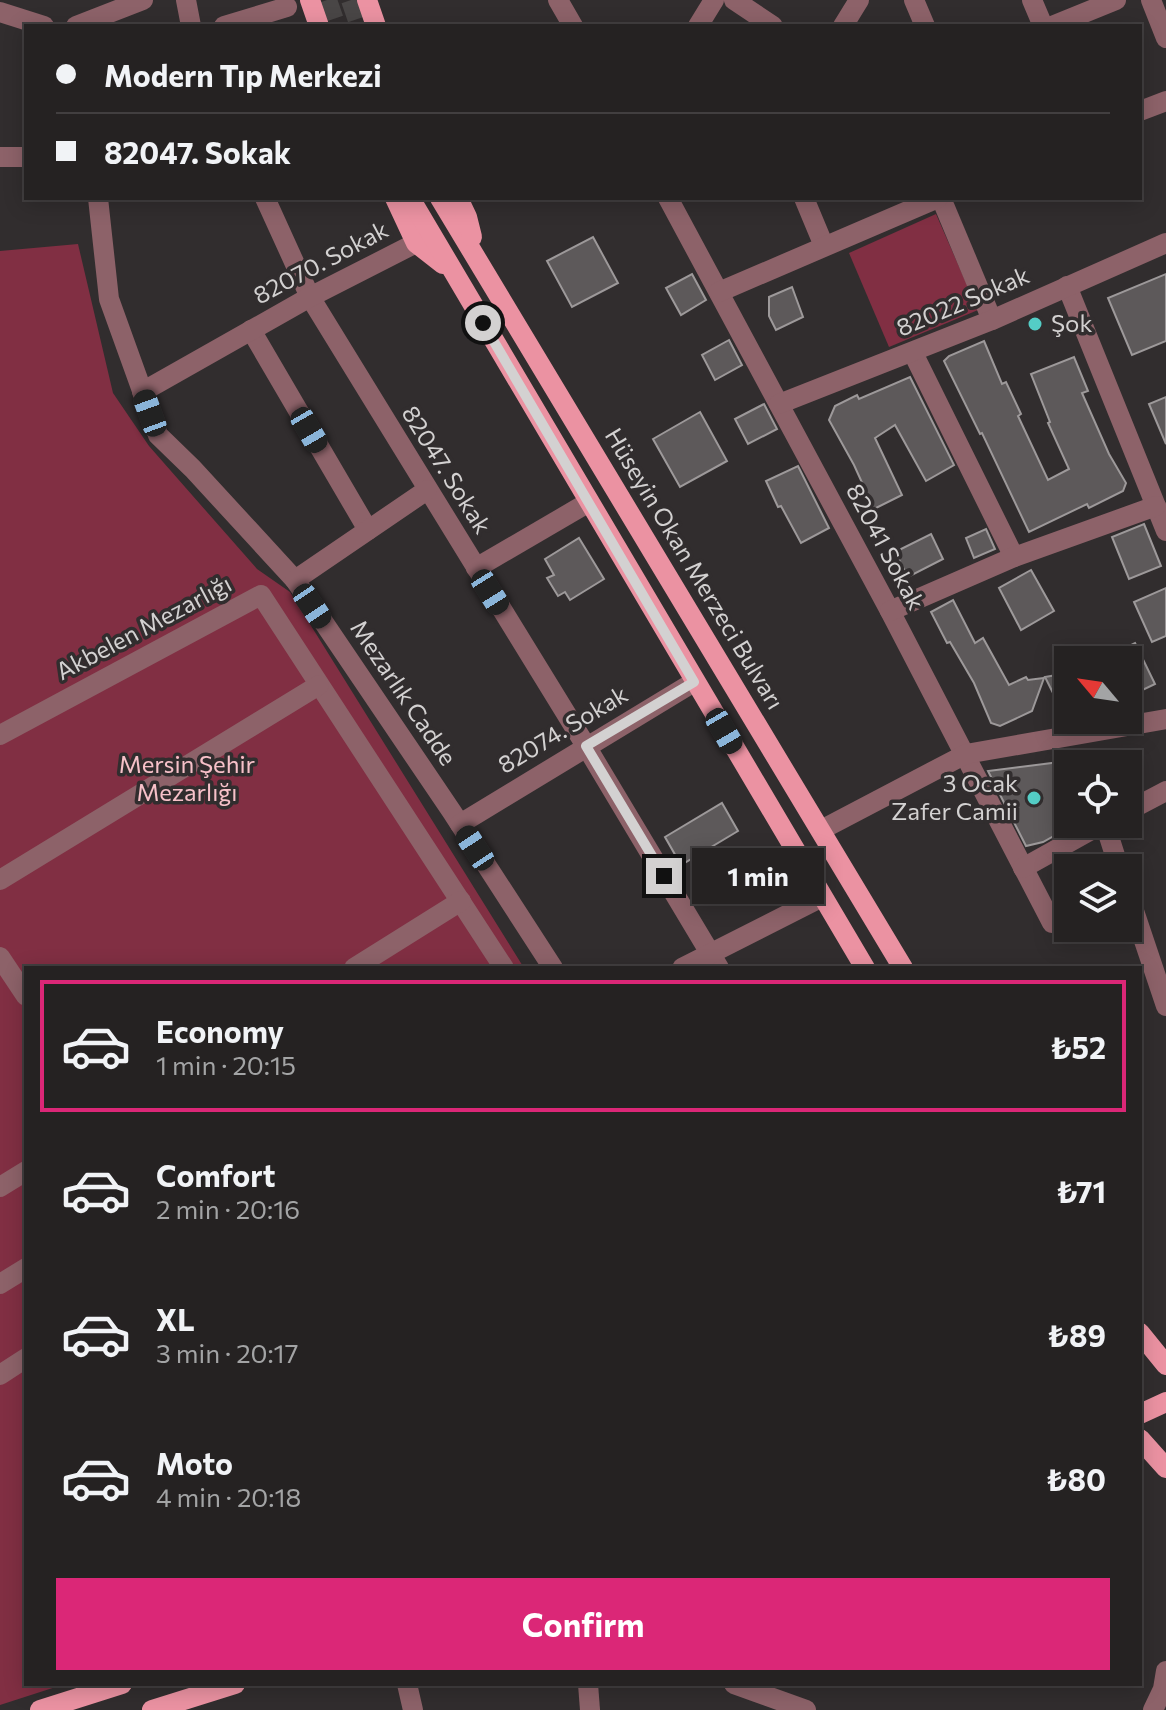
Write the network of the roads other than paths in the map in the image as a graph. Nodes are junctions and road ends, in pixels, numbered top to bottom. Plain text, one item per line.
1 (143, 0) edge
2 (186, 0) edge
3 (310, 0) edge
4 (367, 0) edge
5 (558, 0) edge
6 (714, 0) edge
7 (734, 0) edge
8 (859, 0) edge
9 (914, 0) edge
10 (1032, 0) edge
11 (1116, 0) edge
12 (1151, 0) edge
13 (287, 7) dead end
14 (0, 12) edge
15 (38, 24) edge
16 (81, 24) edge
17 (191, 24) edge
18 (231, 24) edge
19 (318, 24) edge
20 (375, 24) edge
21 (572, 24) edge
22 (699, 24) edge
23 (770, 24) edge
24 (844, 24) edge
25 (924, 24) edge
26 (1042, 24) edge
27 (1057, 24) edge
28 (1164, 28) edge
29 (1166, 101) edge
30 (1142, 110) edge
31 (0, 157) edge
32 (24, 157) edge
33 (98, 200) edge
34 (266, 200) edge
35 (396, 200) edge
36 (411, 200) edge
37 (441, 200) edge
38 (459, 200) edge
39 (669, 200) edge
40 (805, 200) edge
41 (929, 200) edge
42 (941, 200) edge
43 (890, 207) edge
44 (416, 243) junction
45 (1166, 243) edge
46 (824, 246) junction
47 (478, 260) junction
48 (454, 273) junction
49 (1067, 286) junction
50 (719, 292) junction
51 (310, 297) junction
52 (992, 320) junction
53 (251, 330) junction
54 (913, 353) junction
55 (142, 392) junction
56 (779, 404) junction
57 (427, 490) junction
58 (589, 502) junction
59 (1156, 506) junction
60 (368, 530) junction
61 (1166, 531) edge
62 (1014, 557) junction
63 (476, 568) junction
64 (295, 580) junction
65 (890, 611) junction
66 (694, 682) junction
67 (319, 685) junction
68 (1166, 719) edge
69 (0, 735) edge
70 (586, 746) junction
71 (966, 754) junction
72 (1166, 791) edge
73 (1142, 804) edge
74 (460, 824) junction
75 (821, 830) junction
76 (1078, 838) edge
77 (1023, 868) junction
78 (0, 880) edge
79 (822, 897) junction
80 (461, 901) junction
81 (1052, 923) dead end
82 (1142, 935) edge
83 (0, 957) edge
84 (714, 961) edge
85 (357, 966) edge
86 (503, 966) edge
87 (552, 966) edge
88 (691, 966) edge
89 (864, 966) edge
90 (902, 966) edge
91 (24, 993) edge
92 (1166, 1006) edge
93 (24, 1172) edge
94 (0, 1187) edge
95 (24, 1269) edge
96 (0, 1284) edge
97 (1149, 1339) edge
98 (24, 1359) edge
99 (1166, 1365) edge
100 (0, 1375) edge
101 (1166, 1402) edge
102 (1142, 1413) edge
103 (1142, 1441) edge
104 (1166, 1468) edge
105 (1166, 1671) edge
106 (116, 1686) edge
107 (229, 1686) edge
108 (407, 1686) edge
109 (588, 1686) edge
110 (740, 1686) edge
111 (40, 1710) edge
112 (152, 1710) edge
113 (413, 1710) edge
114 (590, 1710) edge
115 (806, 1710) edge
116 (1153, 1710) edge

1 - 16 street
2 - 17 street
3 - 19 main road
4 - 20 main road
5 - 21 street
6 - 22 street
7 - 23 street
8 - 24 street
9 - 25 street
10 - 26 street
11 - 27 street
12 - 28 street
13 - 18 street
14 - 15 street
29 - 30 street
31 - 32 street
33 - 55 street, Mezarlık Cadde
34 - 51 street, 82047. Sokak
35 - 44 main road
36 - 48 main road
37 - 47 main road, Hüseyin Okan Merzeci Bulvarı
38 - 47 main road
39 - 50 street, 82041 Sokak
40 - 46 street
41 - 43 street
42 - 52 street
43 - 46 street
44 - 48 main road
44 - 51 street, 82070. Sokak
45 - 49 street, 82022 Sokak
46 - 50 street
47 - 75 main road, Hüseyin Okan Merzeci Bulvarı
48 - 58 main road
49 - 52 street, 82022 Sokak
49 - 59 street
50 - 56 street, 82041 Sokak
51 - 53 street, 82070. Sokak
51 - 57 street, 82047. Sokak
52 - 54 street, 82022 Sokak
53 - 55 street, 82070. Sokak
53 - 60 street
54 - 56 street, 82022 Sokak
54 - 62 street
55 - 64 street, Mezarlık Cadde
56 - 65 street, 82041 Sokak
57 - 60 street
57 - 63 street, 82047. Sokak
58 - 63 street
58 - 66 main road
59 - 61 street
59 - 62 street
60 - 64 street
62 - 65 street
63 - 70 street, 82047. Sokak
64 - 74 street, Mezarlık Cadde
65 - 71 street, 82041 Sokak
66 - 70 street, 82074. Sokak
66 - 79 main road
67 - 69 street, Akbelen Mezarlığı
67 - 78 street
67 - 80 street, Akbelen Mezarlığı
68 - 71 street
70 - 74 street, 82074. Sokak
70 - 84 street, 82047. Sokak
71 - 75 street
71 - 77 street, 82041 Sokak
72 - 73 street
74 - 87 street, Mezarlık Cadde
75 - 90 main road, Hüseyin Okan Merzeci Bulvarı
76 - 77 street
77 - 81 street, 82041 Sokak
79 - 84 street
79 - 89 main road
80 - 85 street
80 - 86 street, Akbelen Mezarlığı
82 - 92 street
83 - 91 street
84 - 88 street
93 - 94 street
95 - 96 street
97 - 99 main road
98 - 100 street
101 - 102 main road
103 - 104 main road
105 - 116 street
106 - 111 main road
107 - 112 main road
108 - 113 street
109 - 114 street
110 - 115 street

